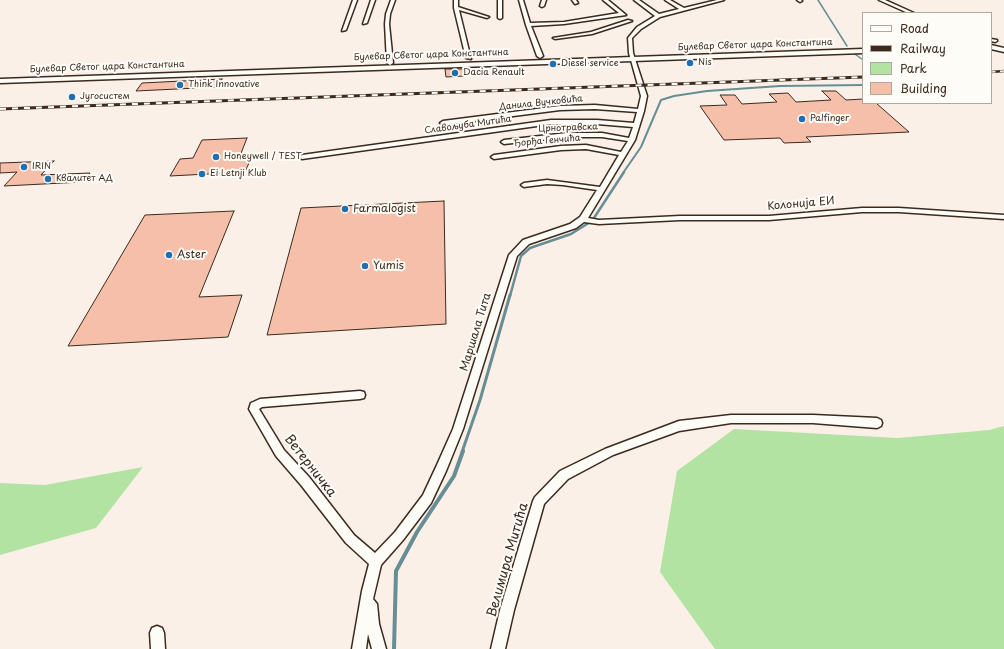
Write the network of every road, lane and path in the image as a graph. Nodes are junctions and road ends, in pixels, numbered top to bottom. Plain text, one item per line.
1 (355, 0) edge
2 (373, 0) edge
3 (393, 0) edge
4 (456, 0) edge
5 (500, 0) edge
6 (521, 0) edge
7 (544, 0) edge
8 (605, 0) edge
9 (636, 0) edge
10 (667, 0) edge
11 (719, 0) edge
12 (881, 0) edge
13 (542, 6) dead end
14 (456, 8) junction
15 (682, 9) junction
16 (910, 12) edge
17 (622, 14) junction
18 (658, 16) junction
19 (488, 17) dead end
20 (500, 18) dead end
21 (630, 20) junction
22 (365, 23) dead end
23 (528, 25) junction
24 (639, 28) junction
25 (344, 30) dead end
26 (555, 38) dead end
27 (1004, 43) edge
28 (992, 45) edge
29 (862, 50) edge
30 (1004, 50) edge
31 (540, 56) dead end
32 (632, 57) junction
33 (469, 58) dead end
34 (390, 63) junction
35 (0, 78) edge
36 (0, 81) edge
37 (641, 111) junction
38 (443, 124) dead end
39 (637, 125) junction
40 (632, 140) junction
41 (504, 142) dead end
42 (624, 154) junction
43 (494, 156) dead end
44 (302, 157) dead end
45 (524, 185) dead end
46 (600, 189) junction
47 (1004, 217) edge
48 (586, 220) junction
49 (360, 394) dead end
50 (877, 423) dead end
51 (376, 562) junction
52 (368, 592) junction
53 (157, 633) dead end
54 (158, 649) edge
55 (359, 649) edge
56 (379, 649) edge
57 (498, 649) edge

1 - 25 street
2 - 22 street
3 - 34 street
4 - 14 street
5 - 20 street
6 - 23 street
7 - 13 street
8 - 17 street
9 - 18 street
10 - 15 street
11 - 15 street
12 - 16 street
14 - 19 street
14 - 33 street
15 - 18 street
17 - 21 street
17 - 23 street
18 - 24 street
21 - 24 street
21 - 26 street
23 - 31 street
24 - 32 street
27 - 28 main road
28 - 30 main road
29 - 32 main road, Булевар Светог цара Константина
32 - 34 main road, Булевар Светог цара Константина
32 - 36 main road, Булевар Светог цара Константина
32 - 37 street, Маршала Тита
34 - 35 main road, Булевар Светог цара Константина
37 - 38 street, Данила Вучковића
37 - 39 street, Маршала Тита
39 - 40 street, Маршала Тита
39 - 44 street, Славољуба Митића
40 - 41 street, Црнотравска
40 - 42 street, Маршала Тита
42 - 43 street, Ђорђа Генчића
42 - 46 street, Маршала Тита
45 - 46 street
46 - 48 street, Маршала Тита
47 - 48 street, Колонија ЕИ
48 - 51 street, Маршала Тита
49 - 51 street, Ветерничка
50 - 57 street, Велимира Митића
51 - 52 street, Маршала Тита
52 - 55 street, Маршала Тита
52 - 56 street
53 - 54 street

